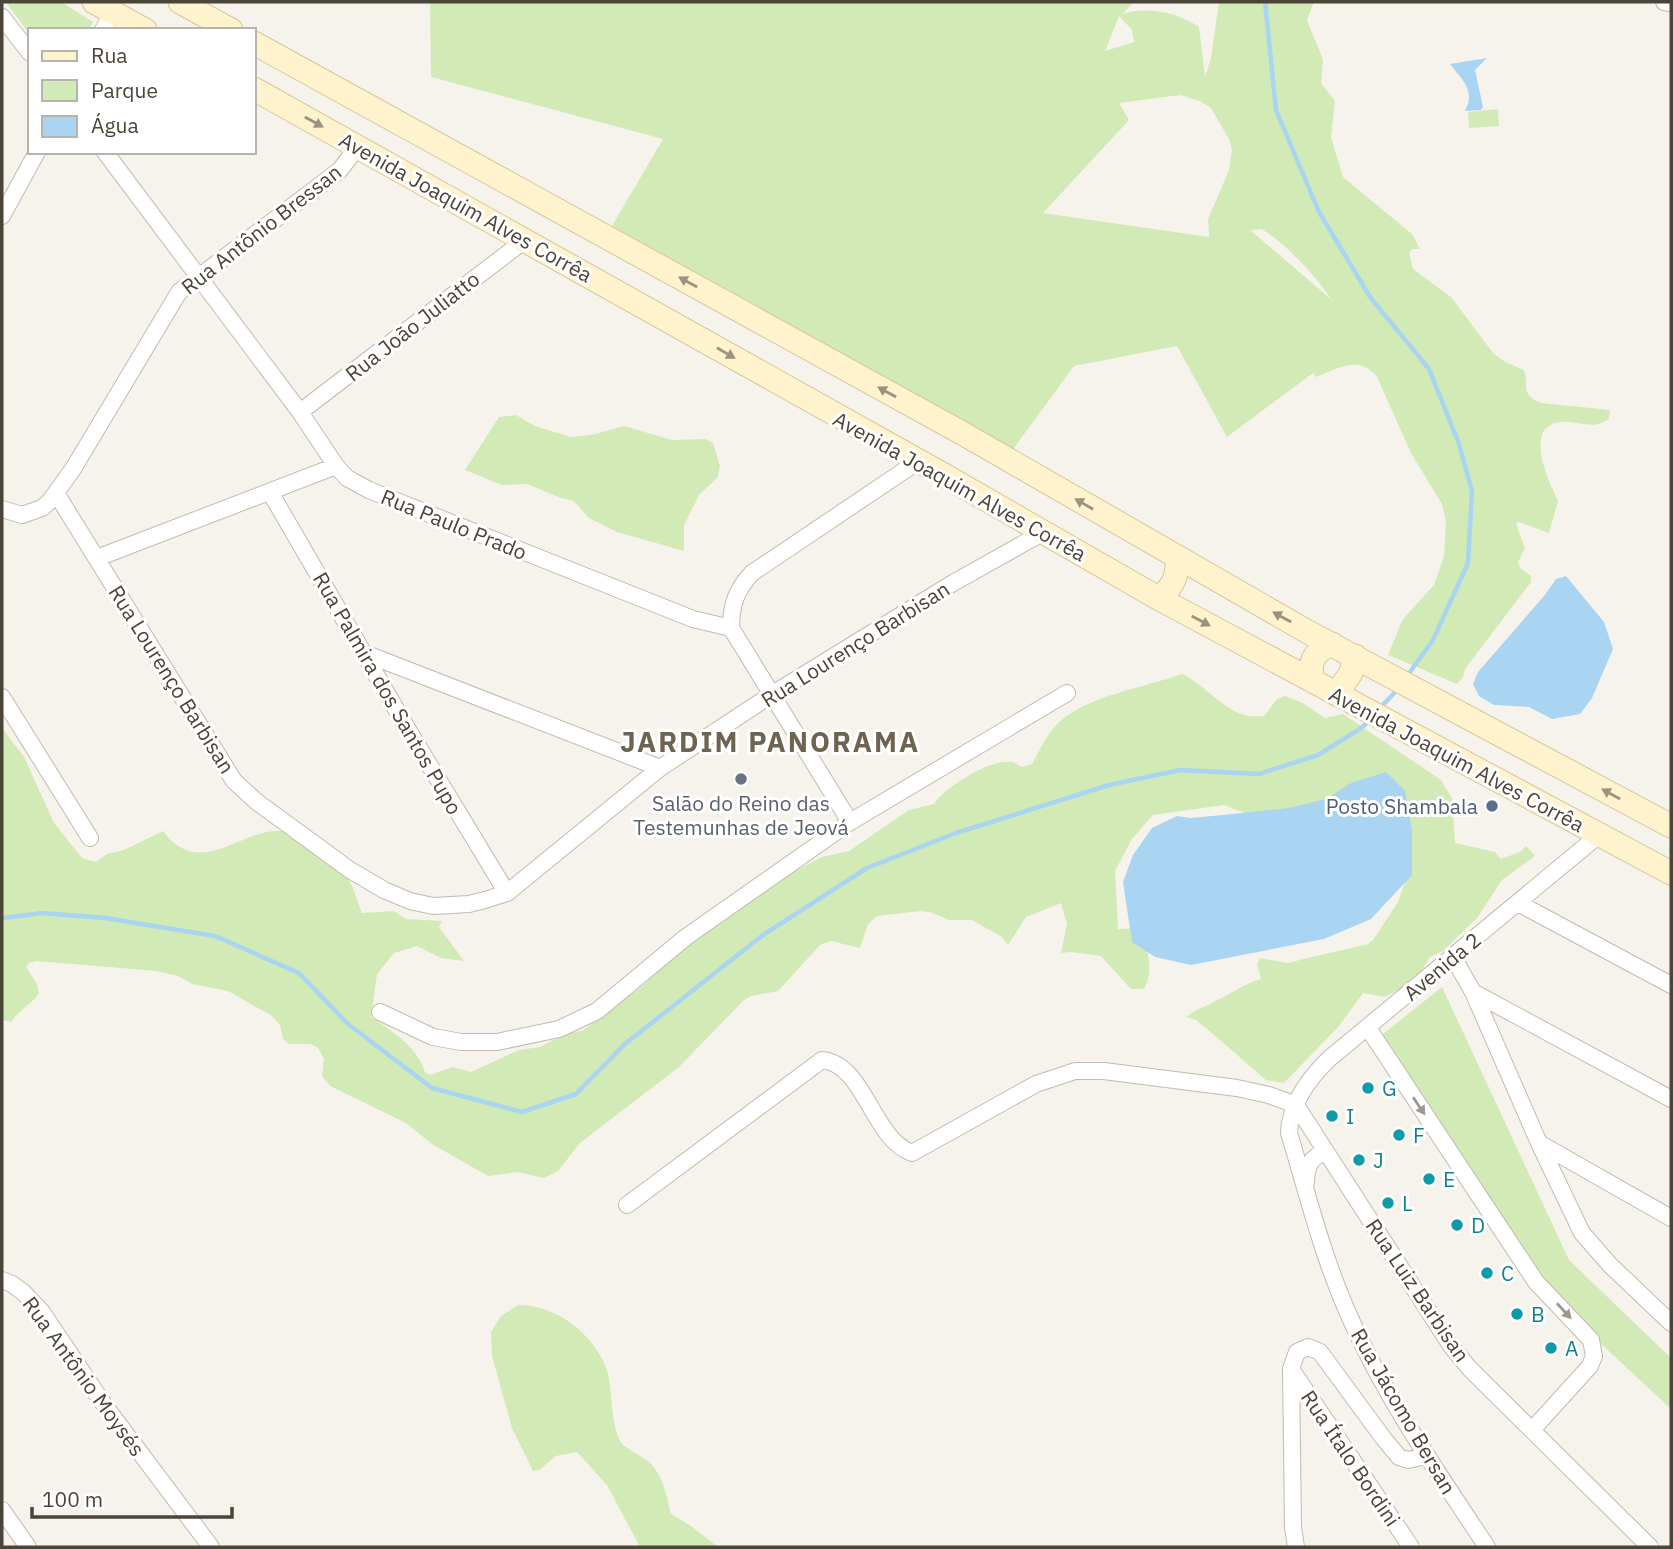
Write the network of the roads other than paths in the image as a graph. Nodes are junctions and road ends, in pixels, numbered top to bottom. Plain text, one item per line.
1 (180, 2) edge
2 (1664, 2) edge
3 (1671, 3) edge
4 (103, 14) edge
5 (2, 17) edge
6 (140, 28) edge
7 (227, 28) edge
8 (256, 44) edge
9 (28, 50) edge
10 (256, 90) edge
11 (358, 146) junction
12 (36, 154) edge
13 (106, 154) edge
14 (2, 216) edge
15 (525, 240) junction
16 (198, 276) junction
17 (300, 412) junction
18 (917, 462) junction
19 (335, 466) junction
20 (270, 492) junction
21 (56, 494) junction
22 (2, 509) edge
23 (1044, 532) junction
24 (97, 558) junction
25 (1177, 558) junction
26 (1158, 598) junction
27 (731, 628) junction
28 (1332, 644) junction
29 (364, 653) junction
30 (1355, 656) junction
31 (1314, 682) junction
32 (1068, 693) dead end
33 (1336, 694) junction
34 (771, 695) junction
35 (2, 696) edge
36 (660, 768) junction
37 (850, 822) junction
38 (1671, 826) edge
39 (1599, 835) junction
40 (90, 838) dead end
41 (1671, 873) edge
42 (507, 893) junction
43 (1518, 903) junction
44 (1453, 957) junction
45 (1671, 985) edge
46 (1473, 992) junction
47 (380, 1012) dead end
48 (1368, 1028) junction
49 (1671, 1099) edge
50 (1296, 1105) junction
51 (1539, 1143) junction
52 (1326, 1152) junction
53 (1306, 1189) junction
54 (627, 1205) dead end
55 (1671, 1218) edge
56 (2, 1280) edge
57 (1671, 1323) edge
58 (1292, 1369) junction
59 (1532, 1430) junction
60 (1426, 1456) junction
61 (2, 1510) edge
62 (28, 1547) edge
63 (211, 1547) edge
64 (1296, 1547) edge
65 (1410, 1547) edge
66 (1487, 1547) edge
67 (1650, 1547) edge

1 - 7 main road
2 - 3 street
4 - 6 main road
5 - 9 street
25 -> 8 main road, Avenida Joaquim Alves Corrêa
10 -> 11 main road, Avenida Joaquim Alves Corrêa
11 - 15 main road, Avenida Joaquim Alves Corrêa
11 - 16 street, Rua Antônio Bressan
12 - 14 street
13 - 16 street, Rua Paulo Prado
15 - 17 street, Rua João Juliatto
15 -> 18 main road, Avenida Joaquim Alves Corrêa
16 - 17 street, Rua Paulo Prado
16 - 21 street, Rua Antônio Bressan
17 - 19 street, Rua Paulo Prado
18 - 23 main road, Avenida Joaquim Alves Corrêa
18 - 27 street
19 - 20 street
19 - 27 street, Rua Paulo Prado
20 - 24 street
20 - 29 street, Rua Palmira dos Santos Pupo
21 - 22 street
21 - 24 street, Rua Lourenço Barbisan
23 - 26 main road, Avenida Joaquim Alves Corrêa
23 - 34 street, Rua Lourenço Barbisan
24 - 42 street, Rua Lourenço Barbisan
25 - 26 main road
28 -> 25 main road, Avenida Joaquim Alves Corrêa
26 -> 31 main road, Avenida Joaquim Alves Corrêa
27 - 34 street
28 - 30 main road, Avenida Joaquim Alves Corrêa
28 - 31 main road
29 - 36 street
29 - 42 street, Rua Palmira dos Santos Pupo
30 - 33 main road
38 -> 30 main road, Avenida Joaquim Alves Corrêa
31 - 33 main road, Avenida Joaquim Alves Corrêa
32 - 37 street
33 - 39 main road, Avenida Joaquim Alves Corrêa
34 - 36 street, Rua Lourenço Barbisan
34 - 37 street
35 - 40 street
36 - 42 street, Rua Lourenço Barbisan
37 - 47 street
39 - 41 main road, Avenida Joaquim Alves Corrêa
39 - 43 street, Avenida 2
43 - 44 street, Avenida 2
43 - 45 street
44 - 46 street
44 - 48 street, Avenida 2
46 - 49 street
46 - 51 street
48 - 50 street, Avenida 2
48 -> 59 street
50 - 52 street, Rua Luiz Barbisan
50 - 53 street, Rua Jácomo Bersan
50 - 54 street
51 - 55 street
51 - 57 street
52 - 53 street
52 - 59 street, Rua Luiz Barbisan
53 - 60 street, Rua Jácomo Bersan
56 - 63 street, Rua Antônio Moysés
58 - 60 street
58 - 64 street
58 - 65 street, Rua Ítalo Bordini
59 - 67 street, Rua Luiz Barbisan
60 - 66 street, Rua Jácomo Bersan
61 - 62 street

